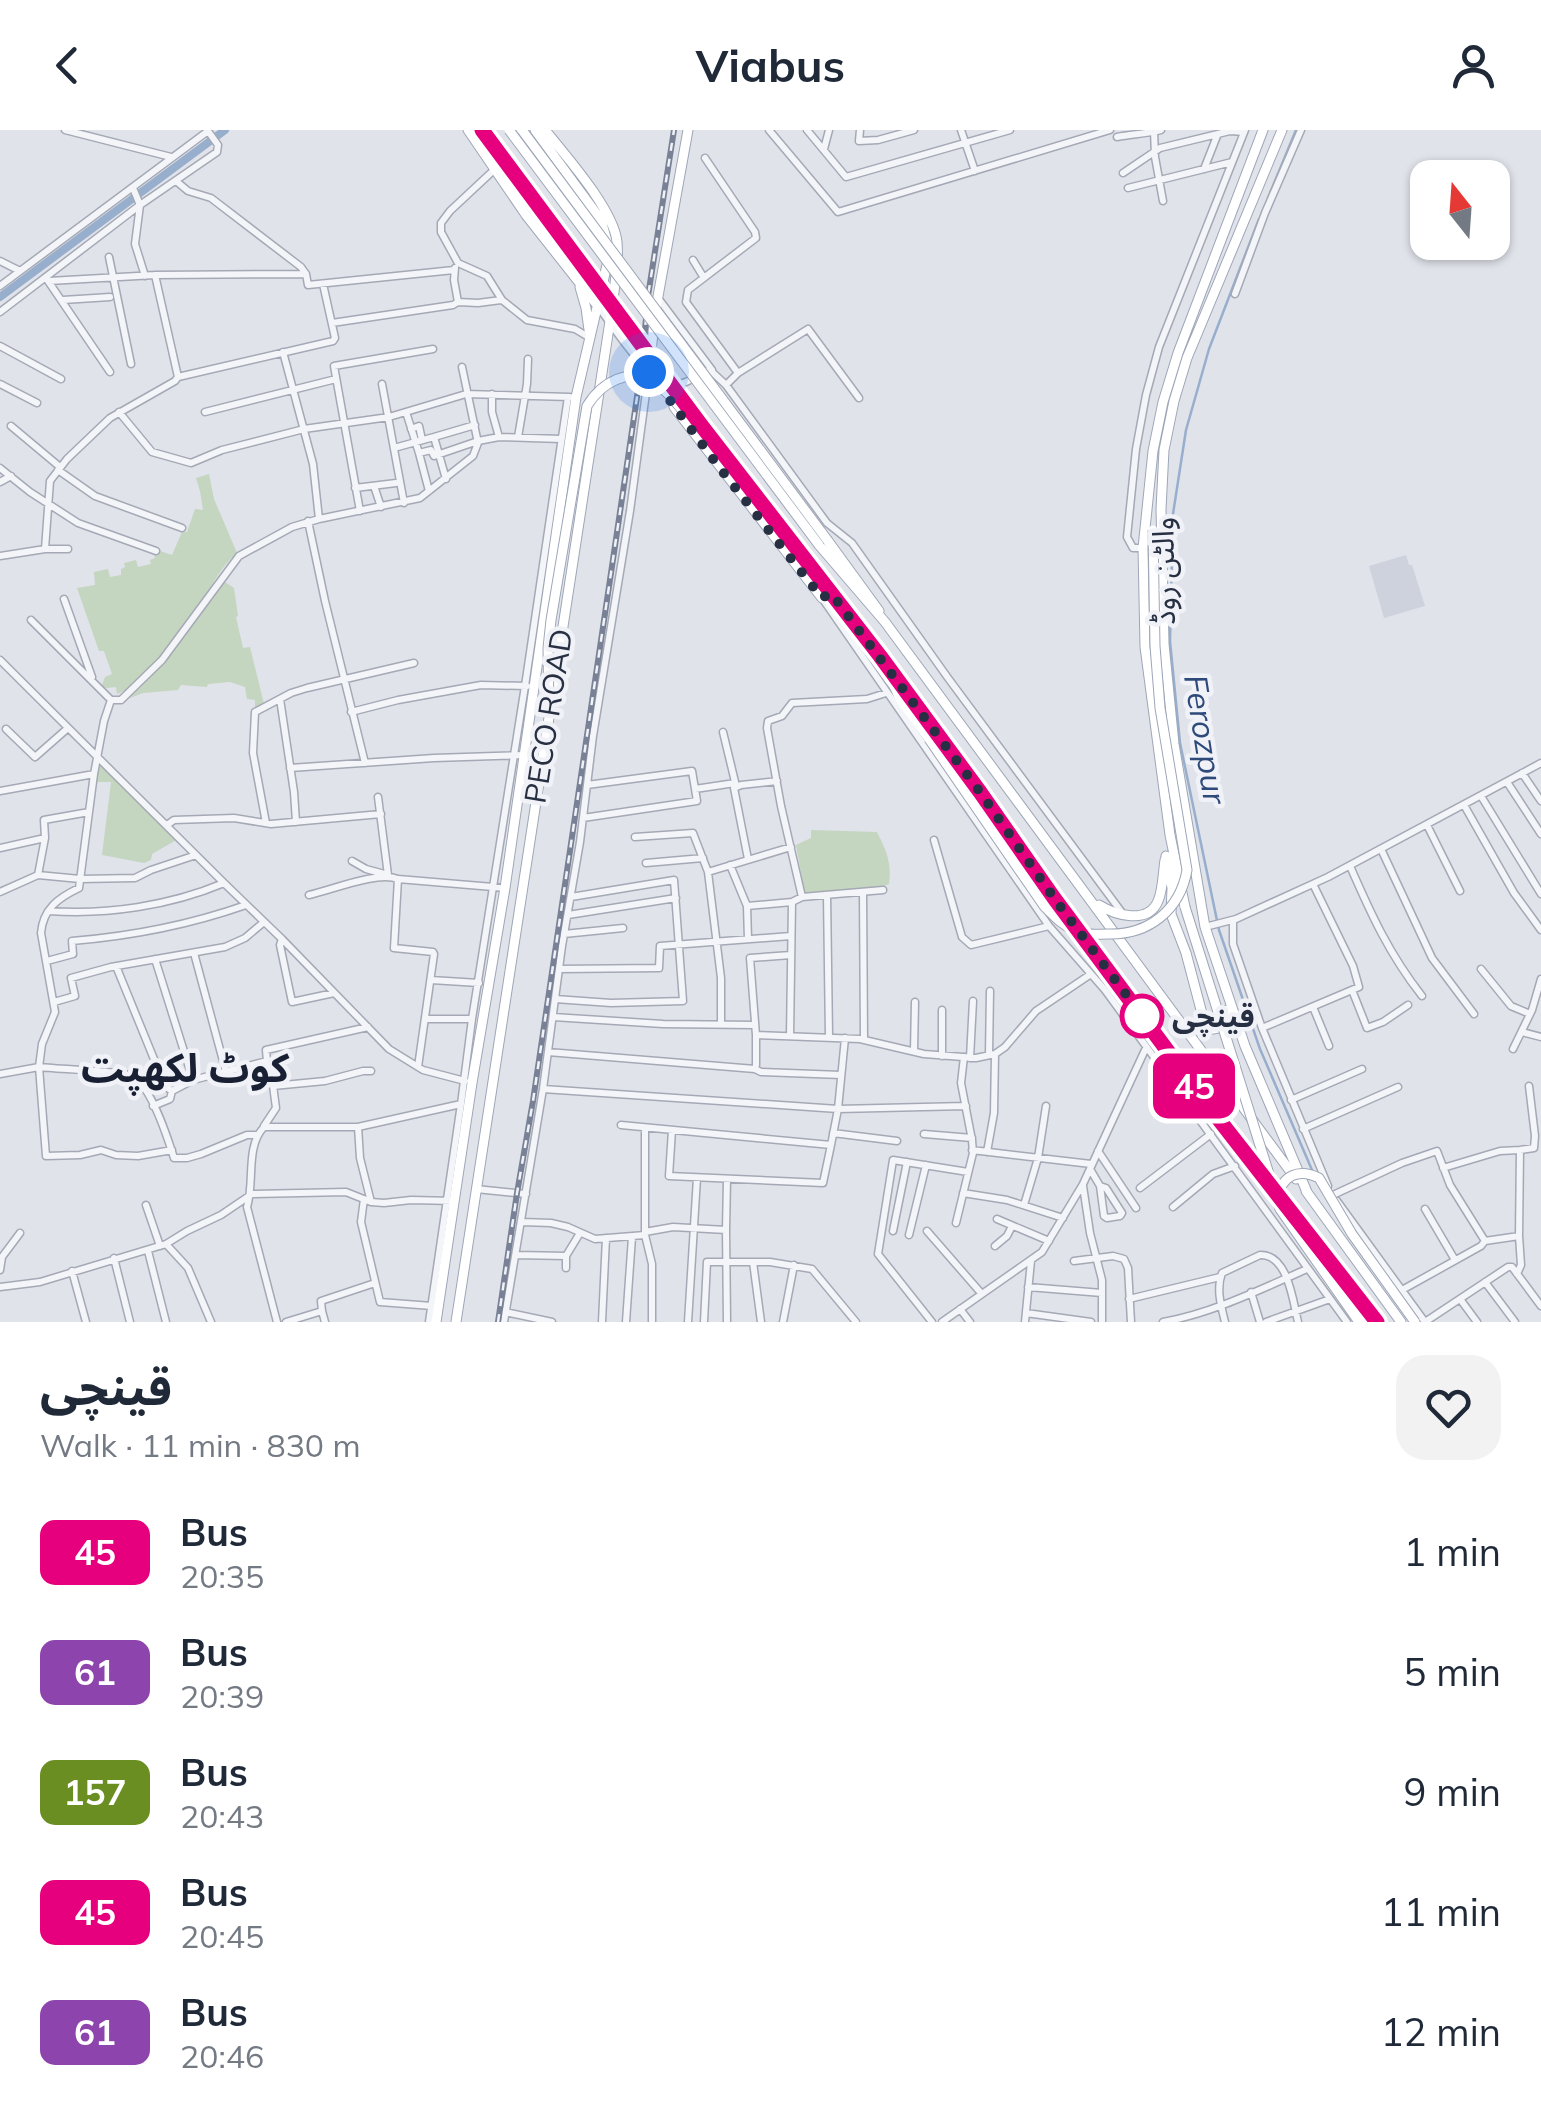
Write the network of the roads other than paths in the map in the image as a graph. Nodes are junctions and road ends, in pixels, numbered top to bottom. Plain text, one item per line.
1 (65, 130) edge
2 (468, 130) edge
3 (482, 130) edge
4 (509, 130) edge
5 (522, 130) edge
6 (535, 130) edge
7 (545, 130) edge
8 (688, 130) edge
9 (769, 130) edge
10 (807, 130) edge
11 (828, 130) edge
12 (860, 130) edge
13 (914, 130) edge
14 (961, 130) edge
15 (1010, 130) edge
16 (1067, 130) edge
17 (1110, 130) edge
18 (1263, 130) edge
19 (1282, 130) edge
20 (1300, 130) edge
21 (1157, 131) edge
22 (1244, 131) edge
23 (209, 132) edge
24 (1218, 132) edge
25 (888, 134) edge
26 (1117, 137) dead end
27 (1070, 142) junction
28 (965, 144) junction
29 (824, 150) junction
30 (1156, 151) junction
31 (173, 157) junction
32 (705, 158) dead end
33 (1233, 162) junction
34 (1204, 169) junction
35 (495, 170) junction
36 (975, 171) junction
37 (1124, 173) dead end
38 (1159, 179) junction
39 (176, 181) junction
40 (1128, 188) dead end
41 (134, 190) junction
42 (1163, 202) dead end
43 (140, 203) junction
44 (109, 258) dead end
45 (693, 260) dead end
46 (0, 261) edge
47 (456, 266) junction
48 (20, 271) junction
49 (306, 274) junction
50 (155, 275) junction
51 (145, 276) junction
52 (113, 277) junction
53 (576, 278) junction
54 (704, 278) junction
55 (47, 279) junction
56 (323, 284) junction
57 (0, 286) edge
58 (1234, 294) dead end
59 (110, 297) dead end
60 (658, 298) junction
61 (62, 300) junction
62 (502, 300) junction
63 (458, 302) junction
64 (598, 305) junction
65 (0, 312) edge
66 (610, 321) junction
67 (332, 323) junction
68 (590, 338) junction
69 (0, 346) edge
70 (432, 349) dead end
71 (283, 352) junction
72 (528, 358) dead end
73 (131, 364) dead end
74 (462, 367) dead end
75 (712, 371) junction
76 (110, 372) dead end
77 (649, 372) junction
78 (738, 374) junction
79 (178, 377) junction
80 (62, 379) dead end
81 (336, 379) junction
82 (0, 384) edge
83 (382, 384) dead end
84 (726, 385) junction
85 (294, 388) junction
86 (466, 394) junction
87 (492, 394) junction
88 (524, 395) junction
89 (572, 397) junction
90 (859, 398) dead end
91 (37, 403) dead end
92 (119, 412) junction
93 (205, 412) dead end
94 (406, 412) junction
95 (388, 417) junction
96 (343, 422) junction
97 (474, 425) junction
98 (11, 426) dead end
99 (304, 429) junction
100 (434, 437) junction
101 (499, 437) junction
102 (518, 437) junction
103 (561, 439) junction
104 (478, 440) junction
105 (418, 441) junction
106 (394, 448) junction
107 (419, 453) junction
108 (722, 453) junction
109 (439, 454) junction
110 (0, 468) edge
111 (59, 469) junction
112 (11, 476) junction
113 (446, 478) junction
114 (0, 482) edge
115 (396, 484) dead end
116 (374, 486) junction
117 (355, 488) junction
118 (429, 491) junction
119 (46, 502) junction
120 (404, 503) junction
121 (381, 507) junction
122 (1161, 509) junction
123 (360, 511) junction
124 (319, 518) junction
125 (308, 522) junction
126 (182, 528) dead end
127 (824, 543) junction
128 (1143, 548) junction
129 (45, 549) junction
130 (68, 549) dead end
131 (156, 551) dead end
132 (0, 556) edge
133 (548, 556) junction
134 (826, 596) junction
135 (64, 599) dead end
136 (31, 620) dead end
137 (880, 656) junction
138 (0, 660) edge
139 (414, 663) dead end
140 (92, 678) junction
141 (948, 678) junction
142 (343, 680) junction
143 (529, 686) junction
144 (935, 688) junction
145 (886, 692) junction
146 (112, 700) junction
147 (280, 700) junction
148 (549, 708) junction
149 (351, 712) junction
150 (68, 728) junction
151 (6, 729) dead end
152 (723, 732) dead end
153 (524, 755) junction
154 (97, 756) junction
155 (512, 756) junction
156 (365, 763) junction
157 (1541, 763) edge
158 (290, 768) junction
159 (1522, 773) junction
160 (94, 774) junction
161 (777, 782) junction
162 (1507, 782) junction
163 (735, 784) junction
164 (587, 786) junction
165 (695, 789) junction
166 (0, 791) edge
167 (1481, 796) junction
168 (378, 797) dead end
169 (1541, 801) edge
170 (1464, 805) junction
171 (88, 812) junction
172 (381, 814) junction
173 (583, 818) junction
174 (296, 822) junction
175 (266, 823) junction
176 (167, 824) junction
177 (1427, 825) junction
178 (1541, 834) edge
179 (1170, 835) junction
180 (635, 837) dead end
181 (45, 838) junction
182 (934, 840) dead end
183 (791, 847) junction
184 (0, 848) edge
185 (1381, 850) junction
186 (196, 856) junction
187 (1166, 856) junction
188 (703, 858) junction
189 (748, 859) junction
190 (352, 861) dead end
191 (646, 864) dead end
192 (730, 865) junction
193 (1350, 866) junction
194 (708, 872) junction
195 (38, 875) junction
196 (388, 875) junction
197 (80, 879) junction
198 (398, 879) junction
199 (224, 883) junction
200 (1314, 884) junction
201 (492, 887) junction
202 (505, 888) junction
203 (883, 890) dead end
204 (1460, 891) dead end
205 (0, 892) edge
206 (862, 892) junction
207 (1541, 894) edge
208 (308, 895) dead end
209 (827, 895) junction
210 (570, 897) junction
211 (802, 897) junction
212 (676, 898) junction
213 (1092, 901) junction
214 (792, 902) junction
215 (246, 905) junction
216 (747, 906) junction
217 (48, 910) junction
218 (568, 915) junction
219 (1124, 915) junction
220 (1234, 920) junction
221 (264, 922) junction
222 (492, 926) junction
223 (1049, 926) junction
224 (1205, 927) junction
225 (623, 928) dead end
226 (1541, 930) edge
227 (564, 934) junction
228 (791, 936) junction
229 (282, 939) junction
230 (748, 939) junction
231 (717, 942) junction
232 (680, 944) junction
233 (1211, 947) junction
234 (194, 952) junction
235 (791, 955) junction
236 (155, 960) junction
237 (46, 961) junction
238 (116, 966) junction
239 (559, 968) junction
240 (1480, 969) dead end
241 (1091, 974) junction
242 (1541, 978) edge
243 (431, 980) junction
244 (483, 985) junction
245 (507, 990) junction
246 (1352, 990) junction
247 (990, 991) dead end
248 (335, 993) junction
249 (1422, 996) dead end
250 (555, 1000) junction
251 (973, 1001) dead end
252 (54, 1002) junction
253 (915, 1002) dead end
254 (1538, 1002) edge
255 (1408, 1005) dead end
256 (1313, 1007) junction
257 (942, 1010) dead end
258 (1474, 1014) dead end
259 (1530, 1014) junction
260 (552, 1017) junction
261 (472, 1019) junction
262 (425, 1020) junction
263 (722, 1024) junction
264 (755, 1024) junction
265 (368, 1027) junction
266 (1262, 1028) junction
267 (1522, 1032) junction
268 (756, 1035) junction
269 (790, 1036) junction
270 (829, 1037) junction
271 (1541, 1037) edge
272 (844, 1038) junction
273 (864, 1039) junction
274 (1329, 1046) dead end
275 (1146, 1048) junction
276 (1512, 1049) dead end
277 (548, 1052) junction
278 (914, 1052) junction
279 (992, 1055) junction
280 (942, 1056) junction
281 (967, 1058) junction
282 (267, 1061) junction
283 (756, 1065) dead end
284 (418, 1067) junction
285 (38, 1068) junction
286 (1362, 1069) dead end
287 (226, 1072) junction
288 (371, 1072) dead end
289 (0, 1074) edge
290 (841, 1075) junction
291 (193, 1080) junction
292 (468, 1082) junction
293 (274, 1086) junction
294 (1529, 1086) dead end
295 (1398, 1087) dead end
296 (543, 1089) junction
297 (172, 1091) junction
298 (1291, 1100) junction
299 (461, 1104) junction
300 (153, 1106) junction
301 (966, 1106) junction
302 (1046, 1106) dead end
303 (838, 1109) junction
304 (358, 1126) junction
305 (620, 1126) dead end
306 (264, 1128) junction
307 (645, 1128) junction
308 (1303, 1129) junction
309 (672, 1130) junction
310 (834, 1133) junction
311 (924, 1134) dead end
312 (1210, 1134) junction
313 (257, 1135) junction
314 (972, 1138) junction
315 (897, 1141) dead end
316 (831, 1145) junction
317 (172, 1150) junction
318 (972, 1150) junction
319 (1098, 1150) junction
320 (1520, 1150) junction
321 (987, 1152) junction
322 (1038, 1158) junction
323 (908, 1162) junction
324 (926, 1165) junction
325 (1091, 1166) junction
326 (1235, 1166) junction
327 (1443, 1168) junction
328 (968, 1172) junction
329 (697, 1178) junction
330 (727, 1179) junction
331 (1083, 1184) junction
332 (1100, 1186) junction
333 (1140, 1188) dead end
334 (476, 1189) junction
335 (1307, 1192) junction
336 (963, 1193) junction
337 (252, 1194) junction
338 (526, 1194) junction
339 (1333, 1195) junction
340 (368, 1200) junction
341 (449, 1201) junction
342 (1024, 1205) junction
343 (146, 1206) dead end
344 (1173, 1206) dead end
345 (1136, 1208) dead end
346 (1425, 1208) dead end
347 (1280, 1209) junction
348 (1063, 1218) junction
349 (997, 1219) dead end
350 (522, 1222) junction
351 (956, 1223) dead end
352 (1012, 1226) junction
353 (694, 1228) junction
354 (726, 1230) junction
355 (893, 1231) dead end
356 (580, 1232) junction
357 (928, 1232) dead end
358 (20, 1233) dead end
359 (645, 1234) junction
360 (910, 1235) dead end
361 (1519, 1236) junction
362 (632, 1237) junction
363 (606, 1238) junction
364 (1048, 1241) junction
365 (1484, 1241) junction
366 (163, 1245) junction
367 (995, 1246) dead end
368 (148, 1250) junction
369 (516, 1254) junction
370 (566, 1256) junction
371 (114, 1258) junction
372 (1096, 1258) junction
373 (1031, 1260) junction
374 (1455, 1260) junction
375 (1074, 1261) dead end
376 (727, 1262) junction
377 (754, 1262) junction
378 (794, 1266) junction
379 (566, 1268) dead end
380 (1308, 1269) junction
381 (0, 1270) edge
382 (72, 1271) junction
383 (1517, 1274) junction
384 (1220, 1277) junction
385 (1288, 1277) junction
386 (1485, 1282) junction
387 (375, 1283) junction
388 (0, 1287) edge
389 (1028, 1287) junction
390 (1402, 1290) junction
391 (1251, 1292) junction
392 (981, 1293) junction
393 (1102, 1293) junction
394 (1129, 1299) junction
395 (1330, 1299) junction
396 (1460, 1299) junction
397 (1220, 1305) junction
398 (432, 1306) junction
399 (1541, 1306) edge
400 (960, 1309) junction
401 (322, 1311) junction
402 (1296, 1311) junction
403 (505, 1312) junction
404 (1025, 1318) edge
405 (1190, 1319) edge
406 (86, 1322) edge
407 (130, 1322) edge
408 (166, 1322) edge
409 (210, 1322) edge
410 (277, 1322) edge
411 (286, 1322) edge
412 (326, 1322) edge
413 (429, 1322) edge
414 (436, 1322) edge
415 (456, 1322) edge
416 (504, 1322) edge
417 (552, 1322) edge
418 (602, 1322) edge
419 (626, 1322) edge
420 (652, 1322) edge
421 (688, 1322) edge
422 (704, 1322) edge
423 (727, 1322) edge
424 (762, 1322) edge
425 (784, 1322) edge
426 (856, 1322) edge
427 (932, 1322) edge
428 (942, 1322) edge
429 (970, 1322) edge
430 (1091, 1322) edge
431 (1102, 1322) edge
432 (1130, 1322) edge
433 (1168, 1322) edge
434 (1225, 1322) edge
435 (1263, 1322) edge
436 (1298, 1322) edge
437 (1348, 1322) edge
438 (1359, 1322) edge
439 (1377, 1322) edge
440 (1402, 1322) edge
441 (1415, 1322) edge
442 (1425, 1322) edge
443 (1477, 1322) edge
444 (1515, 1322) edge

1 - 31 street
2 - 35 main road
3 - 108 main road, bridge
4 - 127 main road, bridge
5 - 127 main road, bridge
6 - 64 main road, PECO ROAD
7 - 66 main road, PECO ROAD
8 - 60 main road
9 - 36 street
10 - 29 street
11 - 29 street
12 - 25 street
13 - 25 street
14 - 28 street
15 - 28 street
16 - 27 street
17 - 27 street
18 - 128 main road, والٹن روڈ
19 - 122 main road, والٹن روڈ
20 - 58 street
21 - 26 street
21 - 30 street
22 - 24 street
22 - 33 street
23 - 31 street
23 - 39 street
24 - 30 street
24 - 34 street
27 - 36 street
28 - 29 street
28 - 36 street
30 - 37 street
30 - 38 street
31 - 41 street
32 - 54 street
33 - 34 street
33 - 128 street
34 - 38 street
35 - 47 street
35 - 53 main road
38 - 40 street
38 - 42 street
39 - 43 street
39 - 49 street
41 - 43 street
41 - 48 street
43 - 51 street
43 - 55 street
44 - 52 street
45 - 54 street
46 - 48 street
47 - 56 street
47 - 62 street
47 - 63 street
48 - 57 street
49 - 50 street
49 - 56 street
50 - 51 street
50 - 79 street
51 - 52 street
52 - 55 street
52 - 73 street
53 - 64 main road
53 - 68 main road
54 - 78 street
55 - 61 street
55 - 65 street
56 - 67 street
59 - 61 street
60 - 75 street
60 - 77 main road
61 - 76 street
62 - 63 street
62 - 68 street
63 - 67 street
64 - 66 street
64 - 68 main road, PECO ROAD
66 - 77 street
66 - 148 main road, PECO ROAD
67 - 71 street
68 - 89 main road, PECO ROAD
69 - 80 street
70 - 81 street
71 - 79 street
71 - 85 street
72 - 88 street
74 - 86 street
75 - 77 street
75 - 84 street
77 - 134 main road
77 - 164 street
78 - 84 street
78 - 90 street
79 - 92 street
81 - 85 street
81 - 96 street
82 - 91 street
83 - 95 street
84 - 141 street
85 - 93 street
85 - 99 street
86 - 87 street
86 - 94 street
86 - 97 street
87 - 88 street
87 - 101 street
88 - 89 street
88 - 102 street
89 - 103 street
89 - 133 main road, PECO ROAD
92 - 99 street
92 - 111 street
94 - 95 street
94 - 105 street
95 - 96 street
95 - 106 street
96 - 99 street
96 - 117 street
97 - 100 street
97 - 104 street
98 - 111 street
99 - 124 street
100 - 105 street
100 - 109 street
101 - 102 street
101 - 104 street
102 - 103 street
103 - 133 street
104 - 109 street
104 - 113 street
105 - 106 street
105 - 107 street
106 - 120 street
107 - 109 street
107 - 118 street
108 - 134 main road, bridge
108 - 148 main road, bridge
109 - 113 street
110 - 112 street
111 - 119 street
111 - 126 street
112 - 114 street
112 - 119 street
113 - 118 street
115 - 116 street
116 - 117 street
116 - 121 street
117 - 123 street
118 - 120 street
119 - 129 street
119 - 131 street
120 - 121 street
121 - 123 street
122 - 137 main road, bridge
122 - 224 main road, والٹن روڈ
123 - 124 street
124 - 125 street
125 - 142 street
125 - 146 street
127 - 144 main road
128 - 179 main road, والٹن روڈ
129 - 130 street
129 - 132 street
133 - 143 main road, PECO ROAD
134 - 137 main road
134 - 145 street
135 - 140 street
136 - 140 street
137 - 439 main road
138 - 150 street
139 - 142 street
140 - 146 street
141 - 144 street
141 - 219 street
142 - 147 street
142 - 149 street
143 - 149 street
143 - 153 main road, PECO ROAD
143 - 155 street
144 - 213 main road
145 - 161 street
145 - 223 street
146 - 154 street
147 - 158 street
147 - 175 street
148 - 245 main road, PECO ROAD
149 - 156 street
150 - 151 street
150 - 154 street
152 - 163 street
153 - 155 street
153 - 202 main road, PECO ROAD
154 - 160 street
154 - 176 street
155 - 156 street
155 - 201 street
156 - 158 street
157 - 159 street
158 - 174 street
159 - 162 street
159 - 169 street
160 - 166 street
160 - 171 street
161 - 163 street
161 - 183 street
162 - 167 street
162 - 178 street
163 - 165 street
163 - 189 street
164 - 165 street
164 - 173 street
165 - 173 street
167 - 170 street
167 - 207 street
168 - 172 street
170 - 177 street
170 - 226 street
171 - 181 street
171 - 197 street
172 - 174 street
172 - 196 street
173 - 210 street
174 - 175 street
175 - 176 street
176 - 186 street
177 - 185 street
177 - 204 street
179 - 187 main road
179 - 347 main road, bridge
180 - 188 street
181 - 184 street
181 - 195 street
182 - 223 street
183 - 189 street
183 - 211 street
185 - 193 street
185 - 258 street
186 - 197 street
186 - 199 street
187 - 219 main road
187 - 233 main road
188 - 191 street
188 - 194 street
189 - 192 street
190 - 196 street
192 - 194 street
192 - 216 street
193 - 200 street
193 - 249 street
194 - 231 street
195 - 197 street
195 - 205 street
196 - 198 street
196 - 208 street
197 - 217 street
198 - 201 street
198 - 243 street
199 - 215 street
199 - 217 street
200 - 220 street
200 - 246 street
201 - 202 street
201 - 222 street
202 - 222 main road, PECO ROAD
203 - 206 street
206 - 209 street
206 - 273 street
209 - 211 street
209 - 270 street
210 - 212 street
210 - 218 street
211 - 214 street
212 - 218 street
212 - 232 street
213 - 219 main road
213 - 335 main road
214 - 216 street
214 - 228 street
215 - 221 street
215 - 237 street
216 - 230 street
217 - 237 street
218 - 227 street
220 - 224 street
220 - 266 street
221 - 229 street
221 - 234 street
222 - 244 main road, PECO ROAD
223 - 241 street
224 - 233 main road, والٹن روڈ
225 - 227 street
227 - 239 street
228 - 230 street
228 - 235 street
229 - 248 street
229 - 248 street
230 - 231 street
231 - 232 street
231 - 263 street
232 - 239 street
232 - 250 street
233 - 335 main road, والٹن روڈ
234 - 236 street
234 - 287 street
235 - 264 street
235 - 269 street
236 - 238 street
236 - 291 street
237 - 252 street
238 - 252 street
238 - 297 street
239 - 250 street
240 - 259 street
241 - 275 street
241 - 279 street
242 - 254 street
243 - 244 street
243 - 262 street
244 - 245 main road
244 - 261 street
244 - 292 main road, PECO ROAD
245 - 334 main road, PECO ROAD
246 - 255 street
246 - 256 street
247 - 279 street
248 - 265 street
250 - 260 street
251 - 281 street
252 - 285 street
253 - 278 street
254 - 259 street
256 - 266 street
256 - 274 street
257 - 280 street
259 - 267 street
260 - 263 street
260 - 277 street
261 - 262 street
261 - 292 street
262 - 284 street
263 - 264 street
264 - 268 street
265 - 282 street
265 - 284 street
266 - 298 street
267 - 271 street
267 - 276 street
268 - 269 street
268 - 283 street
269 - 270 street
270 - 272 street
272 - 273 street
272 - 290 street
273 - 278 street
275 - 312 street
275 - 319 street
277 - 290 street
277 - 296 street
278 - 280 street
279 - 281 street
279 - 321 street
280 - 281 street
281 - 301 street
282 - 287 street
282 - 293 street
284 - 292 street
285 - 289 street
285 - 300 street
285 - 317 street
286 - 298 street
287 - 291 street
288 - 293 street
290 - 303 street
291 - 297 street
292 - 299 street
292 - 341 main road, PECO ROAD
293 - 306 street
294 - 320 street
295 - 308 street
296 - 303 street
296 - 338 street
297 - 300 street
298 - 308 street
299 - 304 street
299 - 341 street
300 - 317 street
301 - 303 street
301 - 314 street
302 - 322 street
303 - 310 street
304 - 306 street
304 - 340 street
305 - 307 street
306 - 313 street
307 - 309 street
307 - 359 street
308 - 339 street
309 - 316 street
309 - 329 street
310 - 315 street
310 - 316 street
311 - 314 street
312 - 326 street
312 - 333 street
313 - 317 street
313 - 337 street
314 - 318 street
316 - 330 street
318 - 321 street
318 - 328 street
319 - 325 street
319 - 345 street
320 - 327 street
320 - 361 street
321 - 322 street
322 - 325 street
322 - 342 street
323 - 324 street
323 - 355 street
323 - 427 street
324 - 328 street
324 - 360 street
325 - 331 street
325 - 332 street
326 - 344 street
326 - 380 street
327 - 339 street
327 - 365 street
328 - 336 street
329 - 330 street
329 - 353 street
330 - 354 street
331 - 348 street
331 - 372 street
332 - 332 street
334 - 338 street
334 - 415 main road, PECO ROAD
335 - 440 main road
336 - 342 street
336 - 351 street
337 - 340 street
337 - 366 street
337 - 410 street
338 - 350 street
339 - 390 street
340 - 341 street
340 - 387 street
341 - 398 street
341 - 414 main road, PECO ROAD
342 - 348 street
343 - 366 street
346 - 374 street
347 - 438 main road
347 - 441 main road, bridge
348 - 364 street
349 - 352 street
350 - 356 street
350 - 369 street
352 - 364 street
352 - 367 street
353 - 354 street
353 - 359 street
353 - 421 street
354 - 376 street
356 - 363 street
356 - 370 street
357 - 392 street
358 - 381 street
359 - 362 street
359 - 420 street
361 - 365 street
361 - 383 street
362 - 363 street
362 - 419 street
363 - 418 street
364 - 373 street
365 - 374 street
366 - 368 street
366 - 409 street
368 - 371 street
368 - 408 street
369 - 370 street
369 - 403 street
370 - 379 street
371 - 382 street
371 - 407 street
372 - 375 street
372 - 393 street
372 - 394 street
373 - 389 street
373 - 392 street
374 - 390 street
376 - 377 street
376 - 422 street
376 - 423 street
377 - 378 street
377 - 424 street
378 - 425 street
378 - 426 street
380 - 385 street
380 - 395 street
382 - 388 street
382 - 406 street
383 - 386 street
383 - 399 street
384 - 385 street
384 - 394 street
384 - 397 street
385 - 391 street
385 - 402 street
386 - 396 street
386 - 444 street
387 - 398 street
387 - 401 street
389 - 393 street
389 - 404 street
390 - 442 street
391 - 397 street
391 - 435 street
392 - 400 street
393 - 431 street
394 - 432 street
395 - 402 street
395 - 437 street
396 - 442 street
396 - 443 street
397 - 405 street
397 - 434 street
398 - 413 street
400 - 428 street
400 - 429 street
401 - 411 street
401 - 412 street
402 - 435 street
402 - 436 street
403 - 416 street
403 - 417 street
404 - 430 street
405 - 433 street

